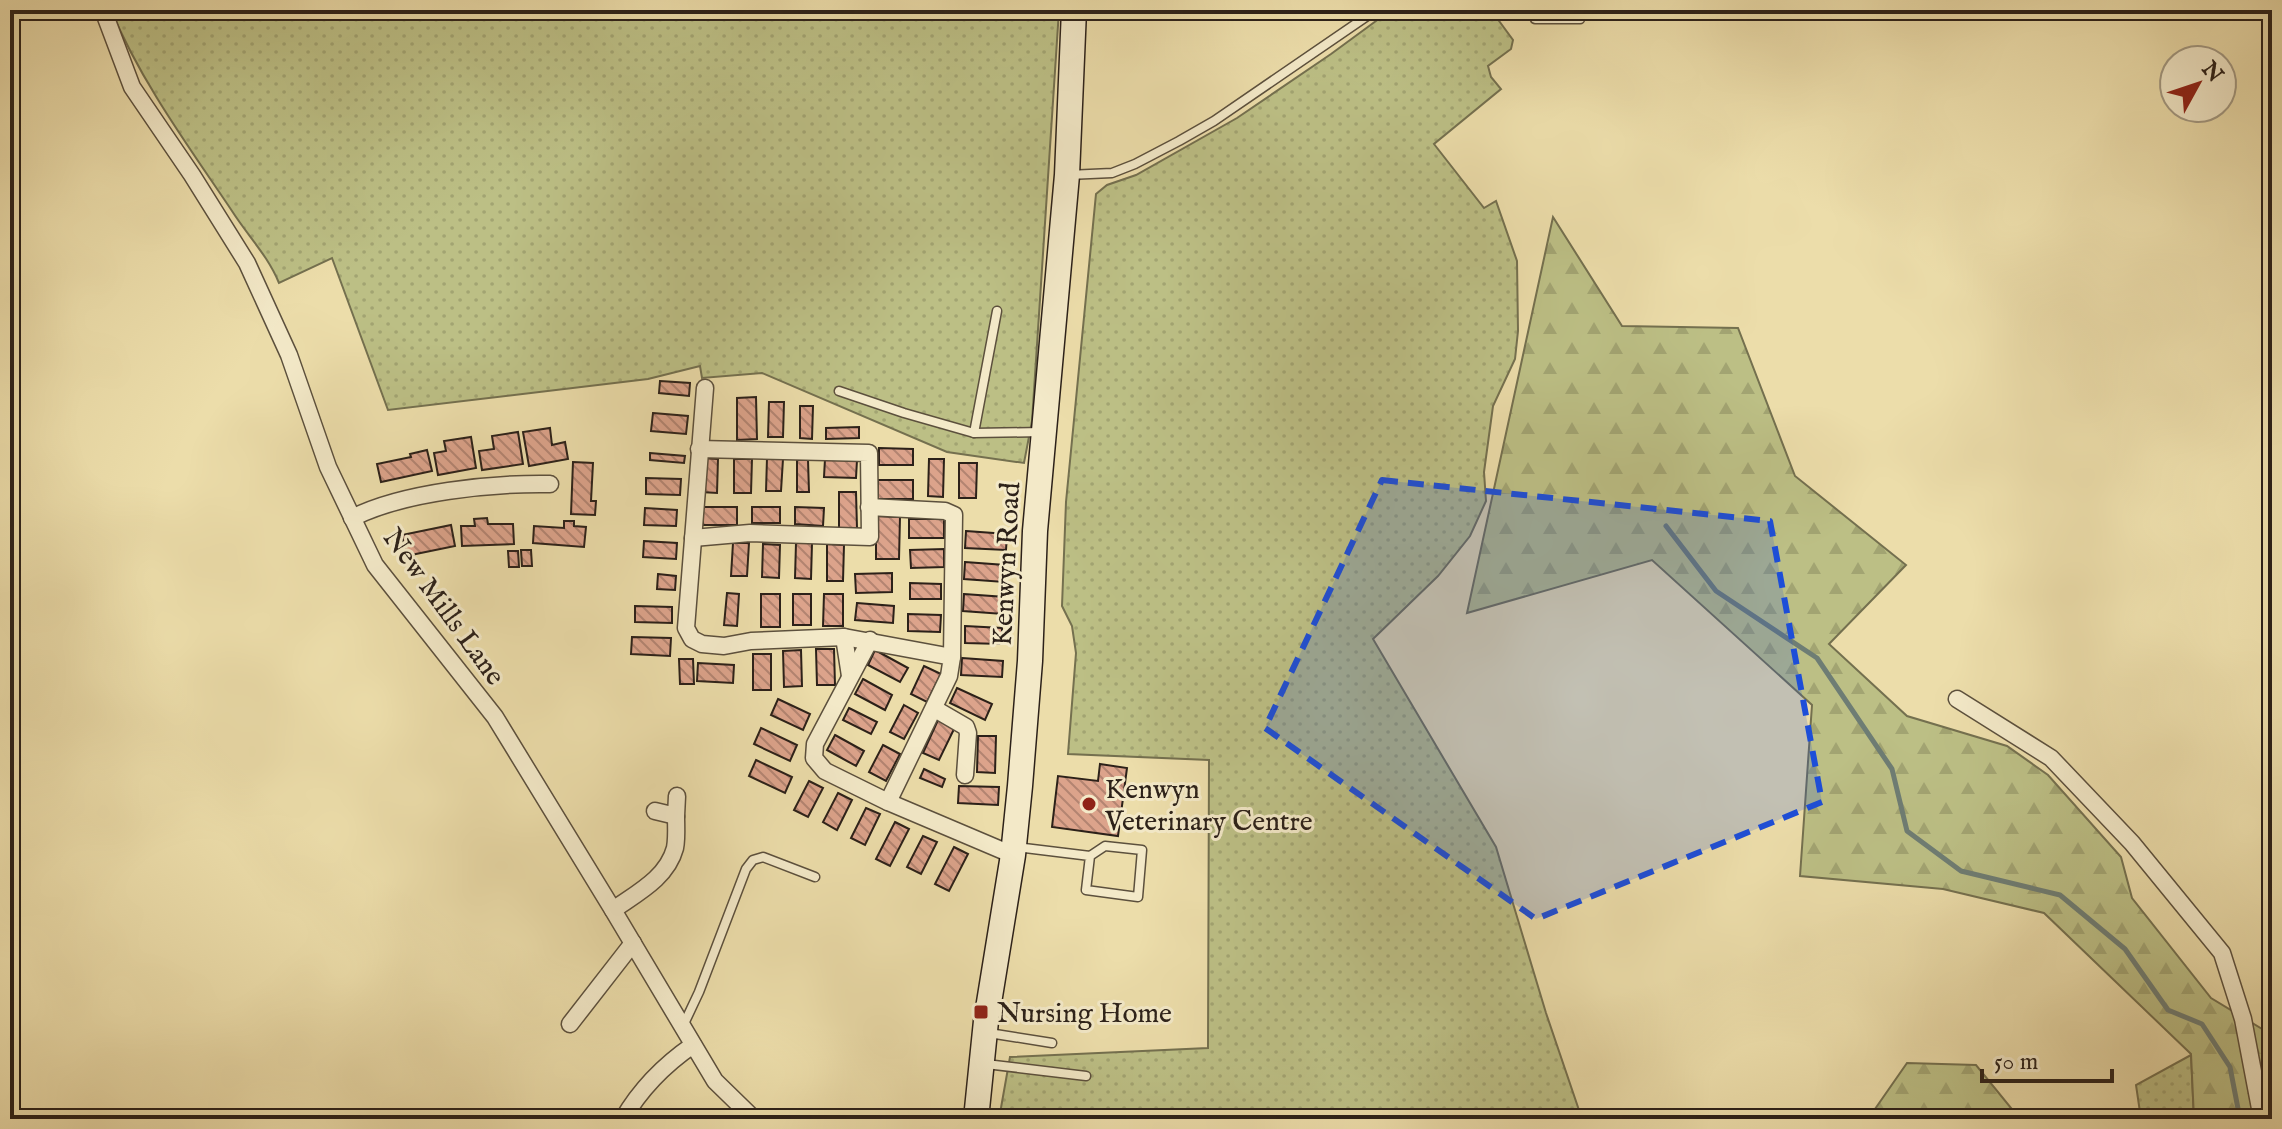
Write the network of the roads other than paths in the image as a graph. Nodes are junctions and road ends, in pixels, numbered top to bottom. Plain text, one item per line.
1 (103, 10) edge
2 (1074, 10) edge
3 (1376, 10) edge
4 (1532, 10) edge
5 (1580, 19) dead end
6 (1067, 175) junction
7 (997, 311) dead end
8 (705, 388) dead end
9 (839, 391) dead end
10 (1043, 432) junction
11 (974, 433) junction
12 (699, 449) junction
13 (550, 484) dead end
14 (869, 507) junction
15 (352, 518) junction
16 (693, 538) junction
17 (844, 637) junction
18 (870, 640) junction
19 (952, 657) junction
20 (850, 676) junction
21 (1957, 699) dead end
22 (935, 709) junction
23 (965, 775) dead end
24 (677, 796) dead end
25 (888, 802) junction
26 (655, 811) dead end
27 (676, 816) junction
28 (1013, 851) junction
29 (1090, 856) junction
30 (815, 877) dead end
31 (613, 910) junction
32 (633, 943) junction
33 (570, 1024) dead end
34 (682, 1026) junction
35 (984, 1033) junction
36 (1052, 1043) dead end
37 (693, 1045) junction
38 (981, 1063) junction
39 (1086, 1076) dead end
40 (623, 1119) edge
41 (754, 1119) edge
42 (976, 1119) edge
43 (2262, 1119) edge

1 - 15 street, New Mills Lane
2 - 6 main road, Kenwyn Road
3 - 6 lane
4 - 5 lane
6 - 10 main road, Kenwyn Road
7 - 11 lane
8 - 12 street
9 - 11 lane
10 - 11 lane
10 - 28 main road, Kenwyn Road
12 - 14 street
12 - 16 street
13 - 15 street
14 - 16 street
14 - 19 street
15 - 31 street, New Mills Lane
16 - 17 street
17 - 18 street
17 - 20 street
18 - 19 street
18 - 20 street
19 - 22 street
20 - 25 street
21 - 43 street
22 - 23 street
22 - 25 street
24 - 27 street
25 - 28 street
26 - 27 street
27 - 31 street
28 - 29 lane
28 - 35 main road, Kenwyn Road
29 - 29 lane
30 - 34 lane
31 - 32 street, New Mills Lane
32 - 33 street
32 - 34 street, New Mills Lane
34 - 37 street, New Mills Lane
35 - 36 lane
35 - 38 main road, Kenwyn Road
37 - 40 street
37 - 41 street, New Mills Lane
38 - 39 lane
38 - 42 main road, Kenwyn Road

